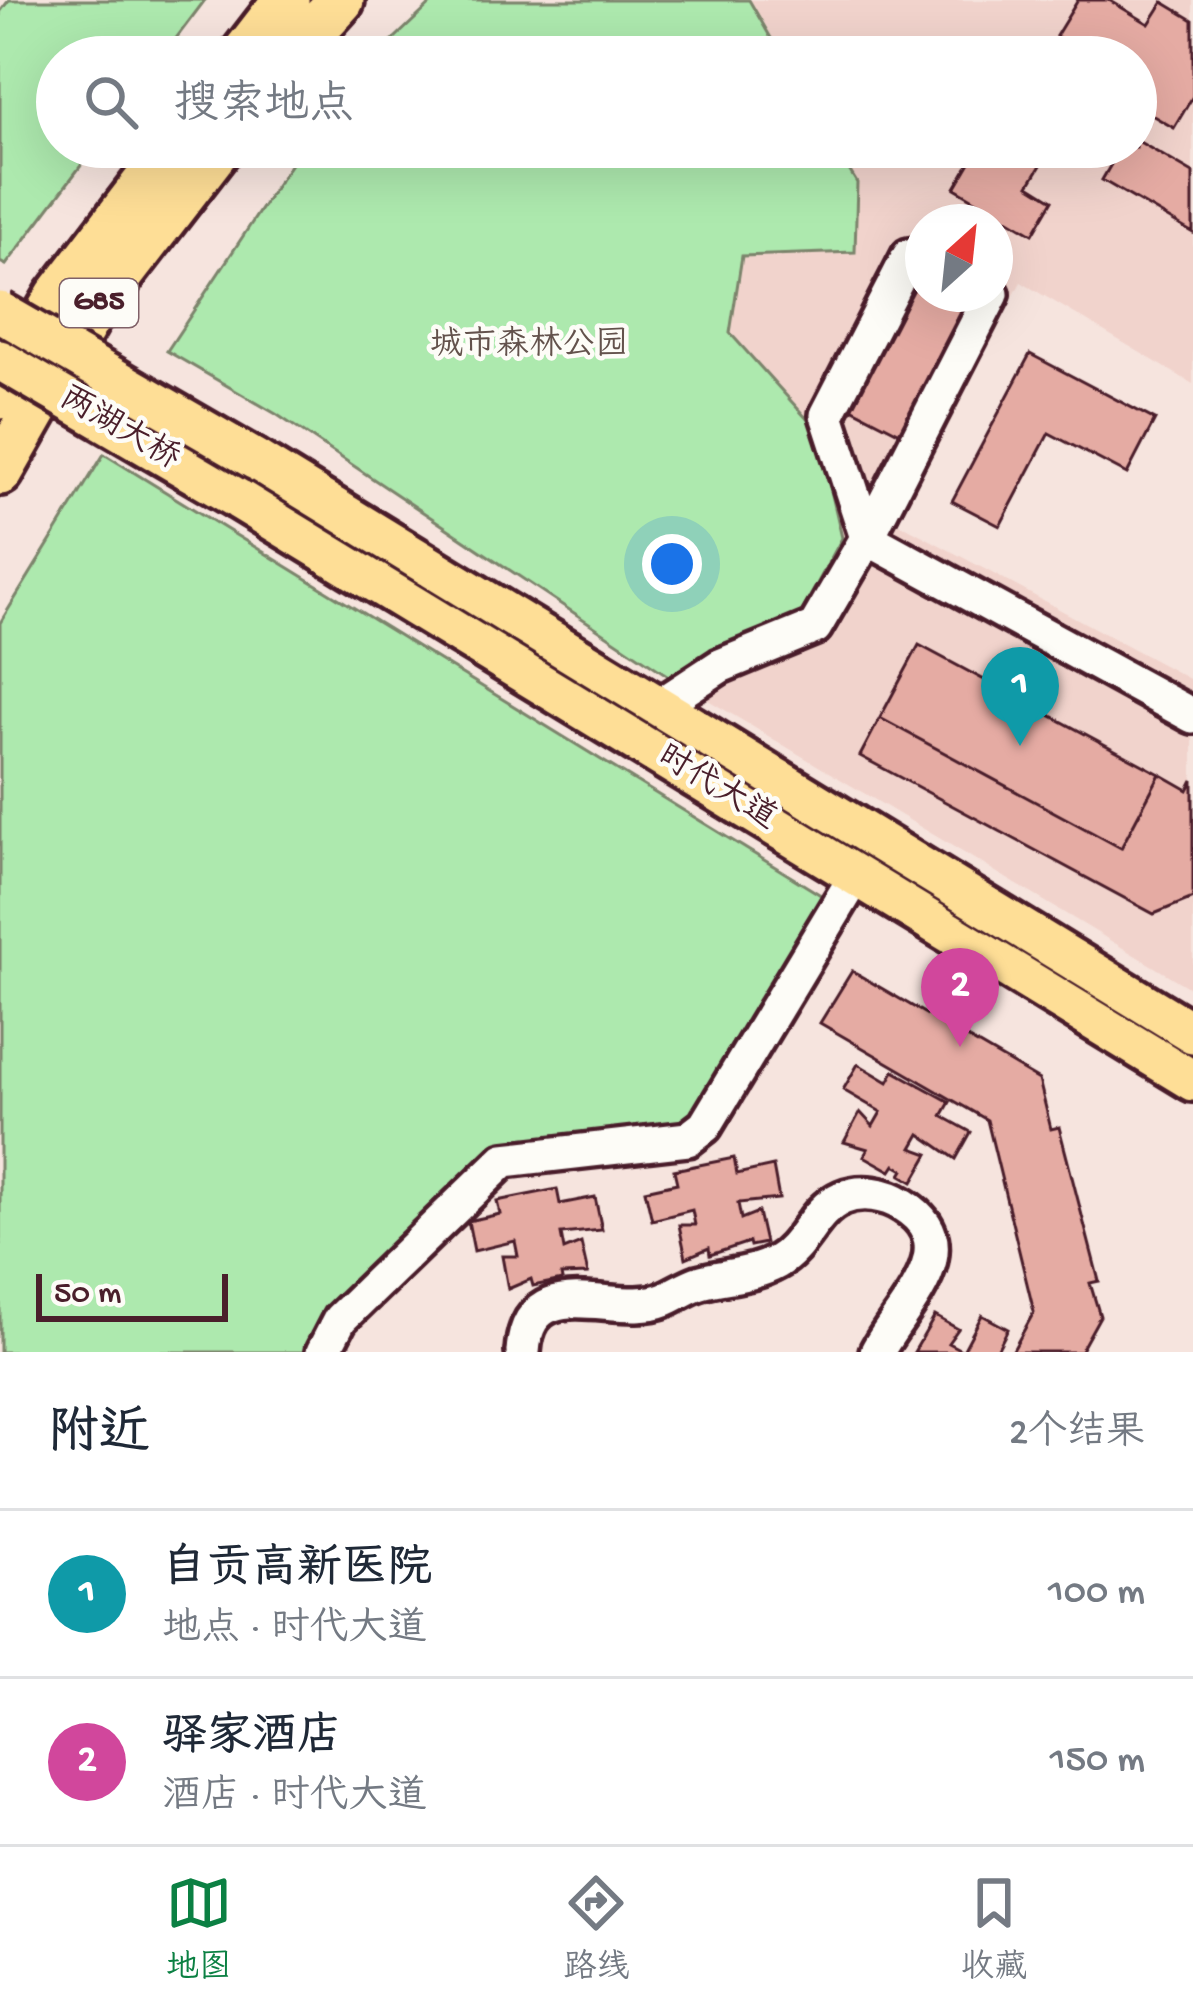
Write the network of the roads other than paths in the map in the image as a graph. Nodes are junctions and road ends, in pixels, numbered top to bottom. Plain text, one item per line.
1 (286, 0) edge
2 (341, 0) edge
3 (258, 36) edge
4 (308, 36) edge
5 (157, 168) edge
6 (203, 168) edge
7 (905, 264) edge
8 (0, 311) edge
9 (983, 312) edge
10 (0, 360) edge
11 (0, 396) edge
12 (0, 472) edge
13 (238, 499) joint
14 (867, 538) junction
15 (659, 706) junction
16 (1193, 716) edge
17 (857, 874) junction
18 (1193, 1033) edge
19 (1193, 1081) edge
20 (323, 1352) edge
21 (523, 1352) edge
22 (877, 1352) edge

1 - 3 highway
2 - 4 highway
5 - 11 highway, G85
6 - 12 highway, G85
7 - 14 lane
8 - 15 main road, 时代大道, bridge
9 - 14 lane
10 - 13 main road, 两湖大桥, bridge
13 - 17 main road, 时代大道
14 - 15 lane
14 - 16 lane
15 - 18 main road, 时代大道
17 - 19 main road, 时代大道
17 - 20 lane
21 - 22 lane

